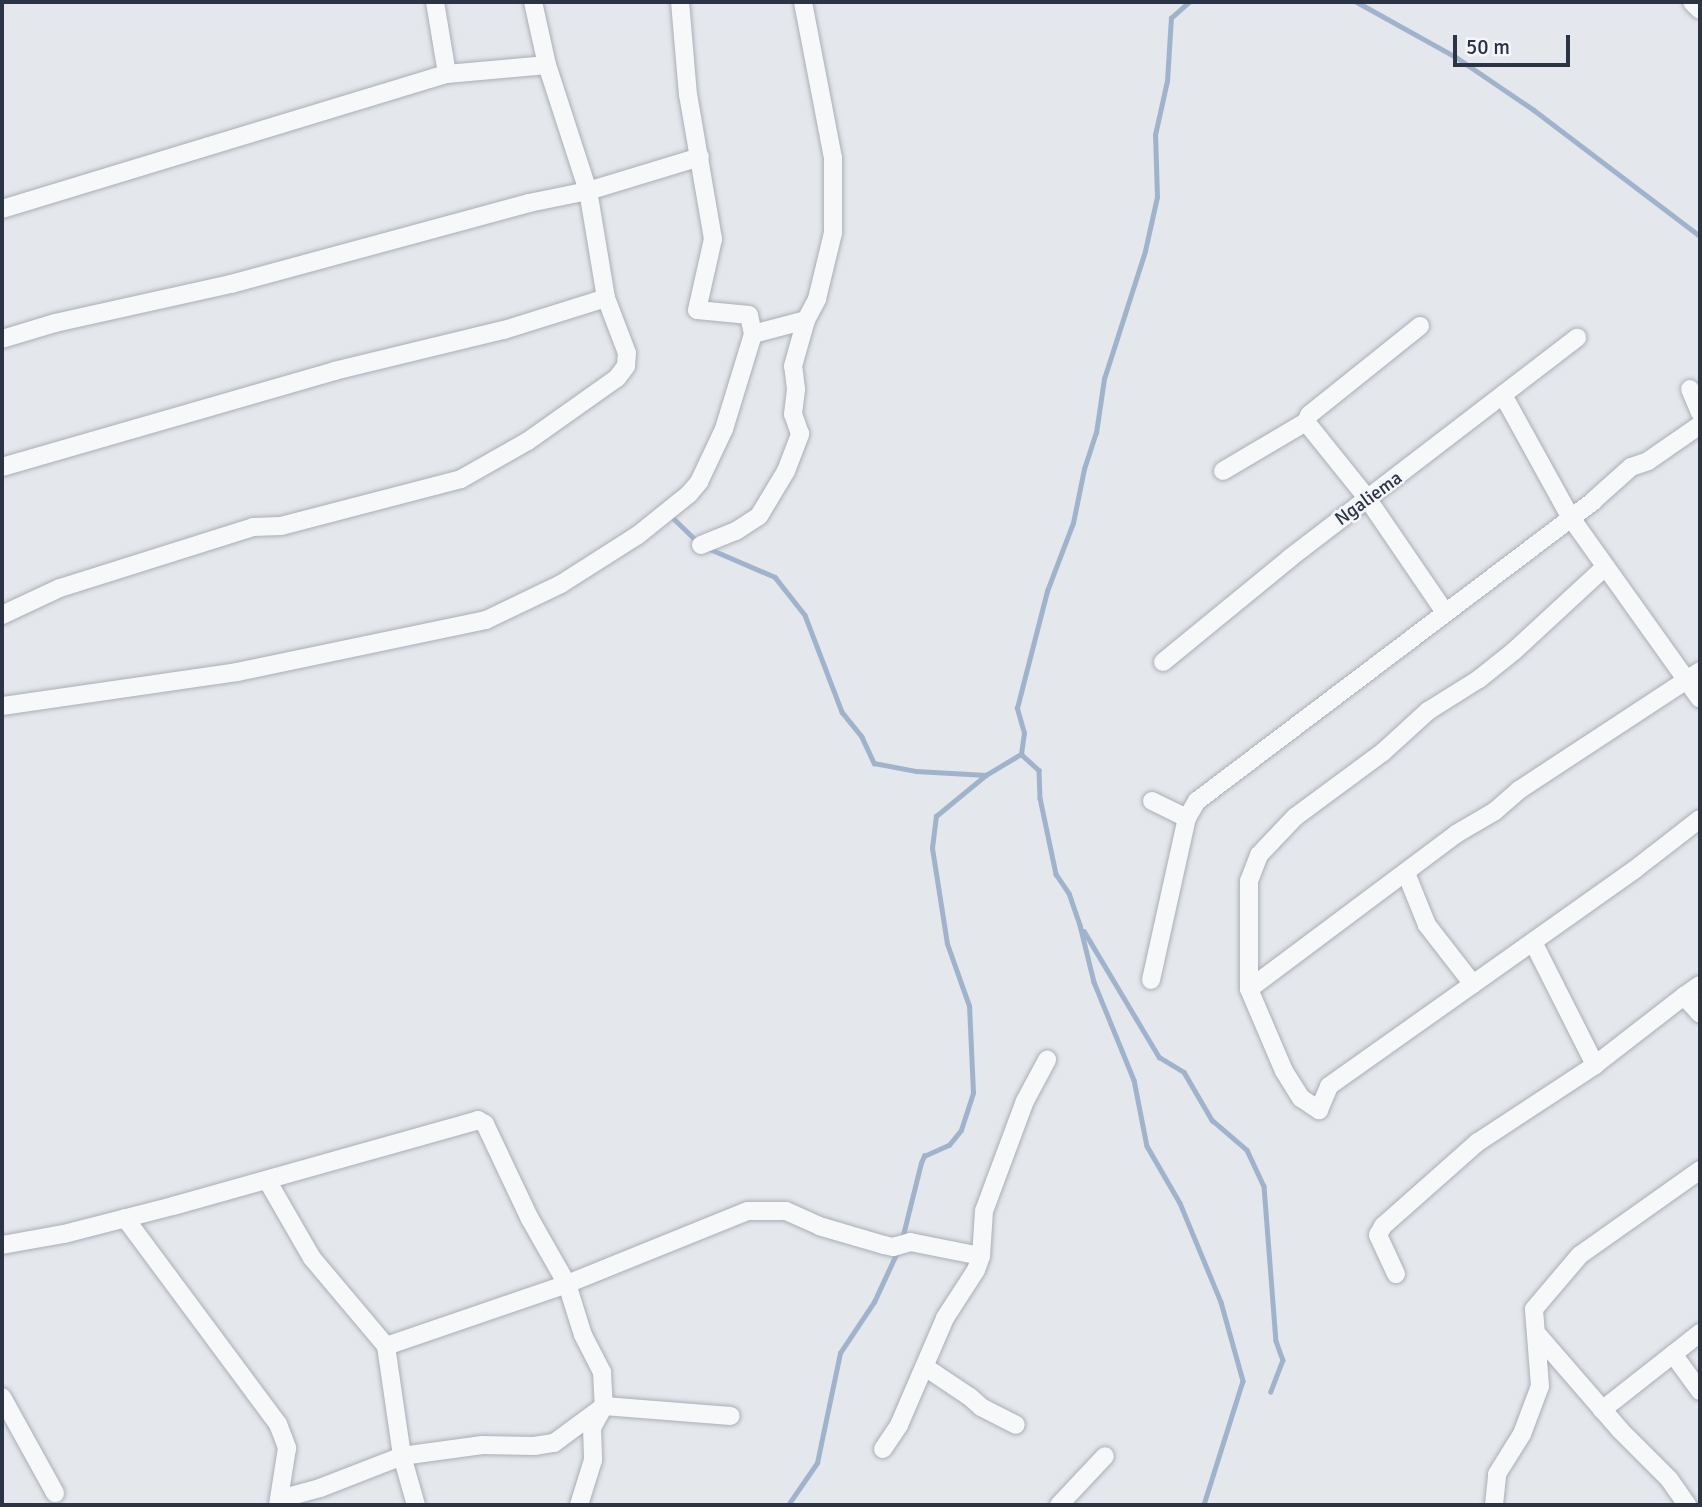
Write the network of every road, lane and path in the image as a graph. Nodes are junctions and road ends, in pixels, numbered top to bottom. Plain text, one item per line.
1 (435, 2) edge
2 (533, 2) edge
3 (680, 2) edge
4 (803, 2) edge
5 (1692, 2) edge
6 (1700, 10) edge
7 (547, 65) junction
8 (447, 74) junction
9 (700, 157) junction
10 (588, 191) junction
11 (2, 209) edge
12 (606, 298) junction
13 (806, 320) junction
14 (1420, 326) dead end
15 (753, 334) junction
16 (1577, 338) dead end
17 (2, 339) edge
18 (1690, 389) dead end
19 (1503, 395) junction
20 (1700, 413) edge
21 (1306, 422) junction
22 (1700, 425) edge
23 (2, 467) edge
24 (1223, 471) dead end
25 (1367, 498) junction
26 (1571, 518) junction
27 (701, 545) dead end
28 (1605, 567) junction
29 (1444, 611) junction
30 (2, 615) edge
31 (1163, 662) dead end
32 (1694, 676) edge
33 (1700, 699) edge
34 (2, 706) edge
35 (1153, 801) dead end
36 (1186, 818) junction
37 (1700, 819) edge
38 (1406, 873) junction
39 (1533, 942) junction
40 (1150, 980) dead end
41 (1473, 984) junction
42 (1700, 985) edge
43 (1249, 989) junction
44 (1684, 996) junction
45 (1700, 1014) edge
46 (1047, 1060) dead end
47 (1595, 1065) junction
48 (1700, 1170) edge
49 (267, 1180) junction
50 (125, 1218) junction
51 (2, 1245) edge
52 (981, 1256) junction
53 (1396, 1274) dead end
54 (567, 1284) junction
55 (1700, 1333) edge
56 (1537, 1334) junction
57 (386, 1346) junction
58 (1673, 1354) junction
59 (925, 1367) junction
60 (1700, 1391) edge
61 (2, 1397) edge
62 (604, 1406) junction
63 (1602, 1410) junction
64 (731, 1416) dead end
65 (1016, 1425) dead end
66 (883, 1449) dead end
67 (402, 1456) junction
68 (1105, 1456) dead end
69 (55, 1493) dead end
70 (279, 1502) edge
71 (416, 1505) edge
72 (579, 1505) edge
73 (1059, 1505) edge
74 (1494, 1505) edge
75 (1687, 1505) edge

1 - 8 street
2 - 7 street
3 - 9 street
4 - 13 street
5 - 6 street
7 - 8 street
7 - 10 street
8 - 11 street
9 - 10 street
9 - 15 street
10 - 12 street
10 - 17 street
12 - 23 street
12 - 30 street
13 - 15 street
13 - 27 street
14 - 21 street
15 - 34 street
16 - 19 street, Ngaliema
18 - 20 street
19 - 25 street, Ngaliema
19 - 26 street
21 - 24 street
21 - 25 street
22 - 26 street
25 - 29 street
25 - 31 street, Ngaliema
26 - 28 street
26 - 29 street
28 - 32 street
28 - 43 street
29 - 36 street
32 - 33 street
32 - 38 street
35 - 36 street
36 - 40 street
37 - 39 street
38 - 41 street
38 - 43 street
39 - 41 street
39 - 47 street
41 - 43 street
42 - 44 street
44 - 45 street
44 - 47 street
46 - 52 street
47 - 53 street
48 - 56 street
49 - 50 street
49 - 54 street
49 - 57 street
50 - 51 street
50 - 70 street
52 - 54 street
52 - 59 street
54 - 57 street
54 - 62 street
55 - 58 street
56 - 63 street
56 - 74 street
57 - 67 street
58 - 60 street
58 - 63 street
59 - 65 street
59 - 66 street
61 - 69 street
62 - 64 street
62 - 67 street
62 - 72 street
63 - 75 street
67 - 70 street
67 - 71 street
68 - 73 street

